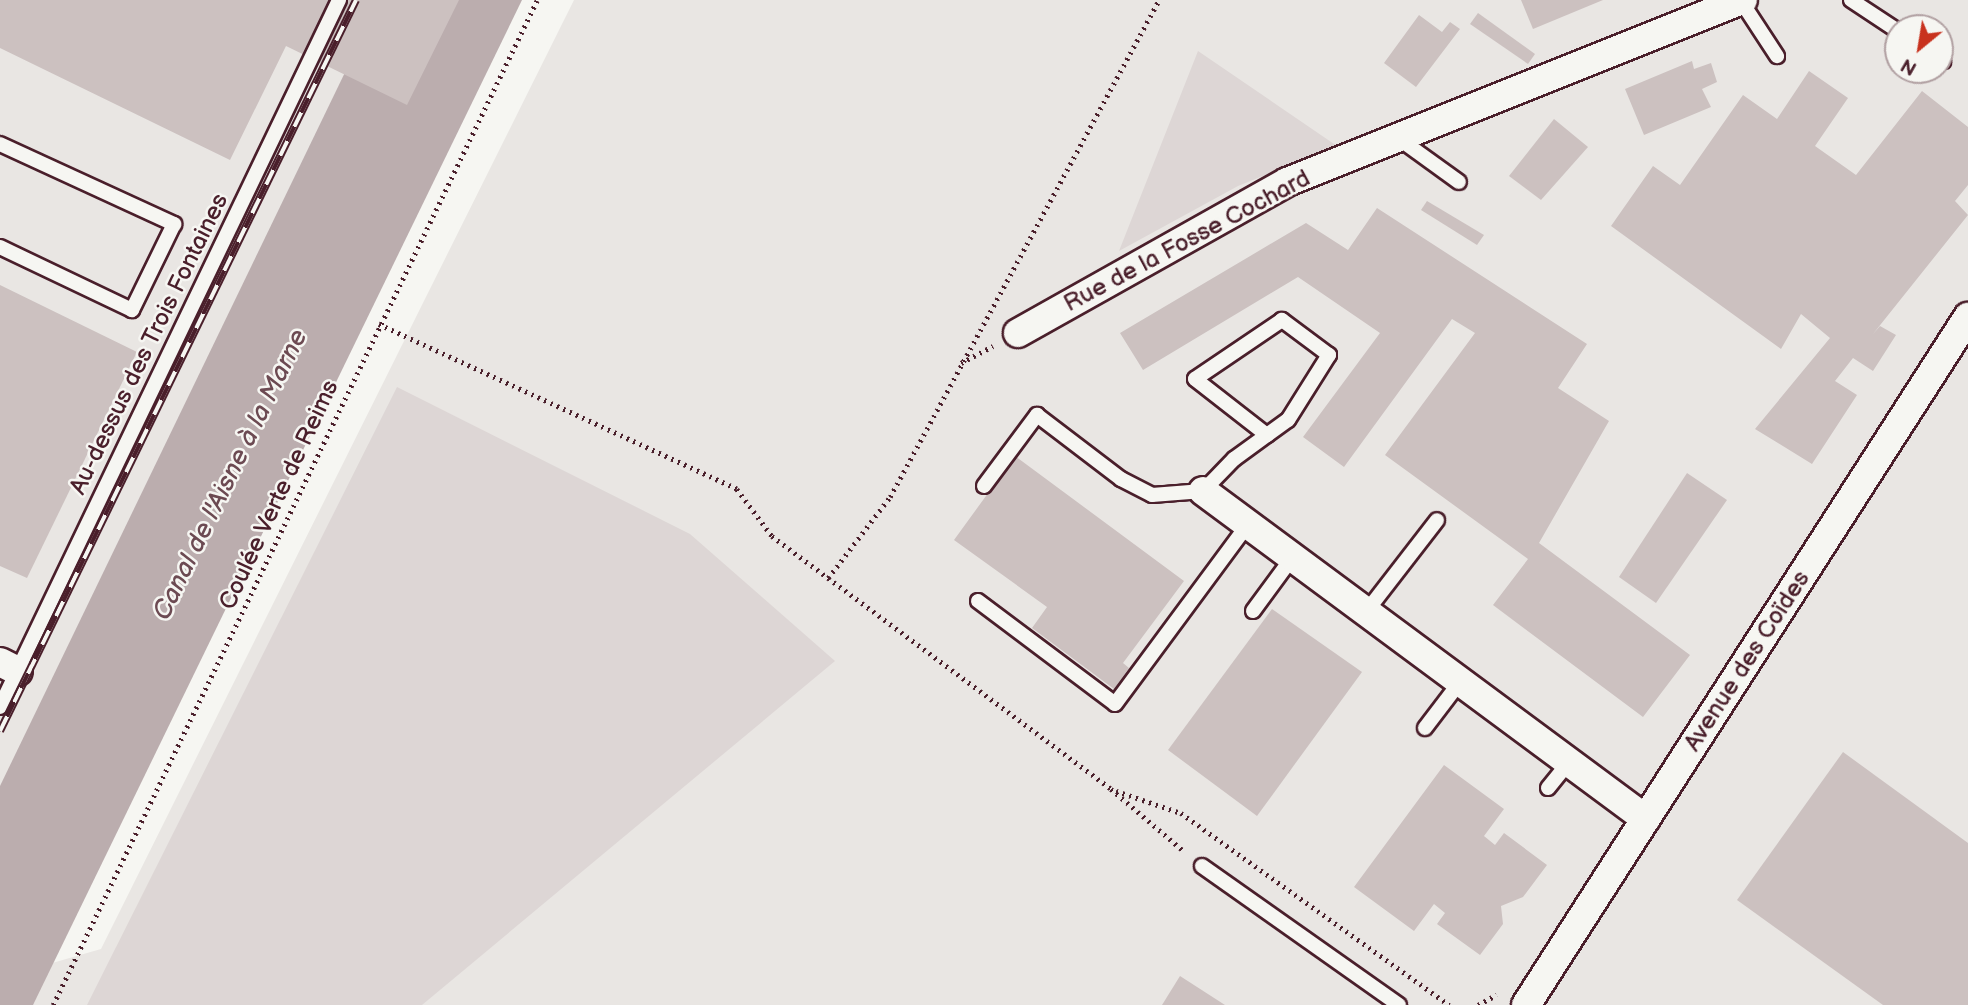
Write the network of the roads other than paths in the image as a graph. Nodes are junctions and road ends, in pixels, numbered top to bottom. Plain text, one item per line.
1 (340, 0) edge
2 (1851, 0) edge
3 (1733, 2) edge
4 (1884, 22) edge
5 (1777, 56) dead end
6 (1398, 138) junction
7 (0, 144) edge
8 (1459, 182) dead end
9 (0, 247) edge
10 (1968, 317) edge
11 (1018, 333) dead end
12 (1267, 435) junction
13 (984, 486) dead end
14 (1203, 491) junction
15 (1437, 520) dead end
16 (1248, 524) junction
17 (1292, 558) junction
18 (978, 601) dead end
19 (1252, 611) dead end
20 (1366, 612) junction
21 (9, 667) edge
22 (1460, 682) junction
23 (0, 707) edge
24 (1424, 728) dead end
25 (1569, 762) junction
26 (1549, 788) dead end
27 (1646, 819) junction
28 (1202, 866) road end
29 (1399, 1005) edge
30 (1527, 1005) edge

1 - 21 lane, Au-dessus des Trois Fontaines
2 - 4 lane
3 - 5 lane, Rue de la Fosse Cochard
3 - 6 street, Rue de la Fosse Cochard
6 - 8 lane
6 - 11 street, Rue de la Fosse Cochard
7 - 9 lane
10 - 27 street, Avenue des Coïdes
12 - 12 lane
12 - 14 lane
13 - 14 lane
14 - 16 street
15 - 20 lane
16 - 17 street
16 - 18 lane
17 - 19 lane
17 - 20 street
20 - 22 street
21 - 23 lane, Au-dessus des Trois Fontaines
22 - 24 lane
22 - 25 street
25 - 26 lane
25 - 27 street
27 - 30 street, Avenue des Coïdes
28 - 29 lane

